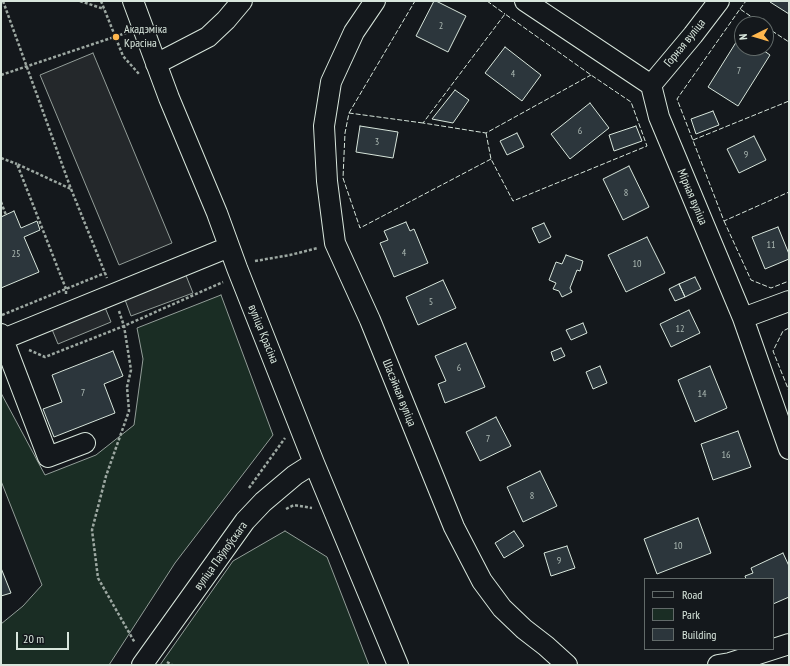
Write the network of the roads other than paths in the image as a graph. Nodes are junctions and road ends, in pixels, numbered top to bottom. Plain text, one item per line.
1 (133, 1) edge
2 (242, 1) edge
3 (375, 1) edge
4 (525, 1) edge
5 (719, 1) edge
6 (156, 64) junction
7 (651, 85) junction
8 (230, 247) junction
9 (789, 301) edge
10 (743, 318) junction
11 (2, 337) edge
12 (85, 443) dead end
13 (789, 449) edge
14 (314, 462) junction
15 (789, 644) edge
16 (774, 649) edge
17 (771, 650) edge
18 (137, 657) edge
19 (398, 665) edge
20 (567, 665) edge
21 (718, 665) edge

1 - 6 street, вуліца Красіна
2 - 6 street
3 - 20 street, Шасэйная вуліца
4 - 7 street
5 - 7 street, Горная вуліца
6 - 8 street, вуліца Красіна
7 - 10 street, Мірная вуліца
8 - 11 street
8 - 14 street, вуліца Красіна
9 - 10 street
10 - 13 street, Мірная вуліца
11 - 12 street
14 - 18 street, вуліца Паўлоўскага
14 - 19 street, вуліца Красіна
15 - 16 street
17 - 21 street

